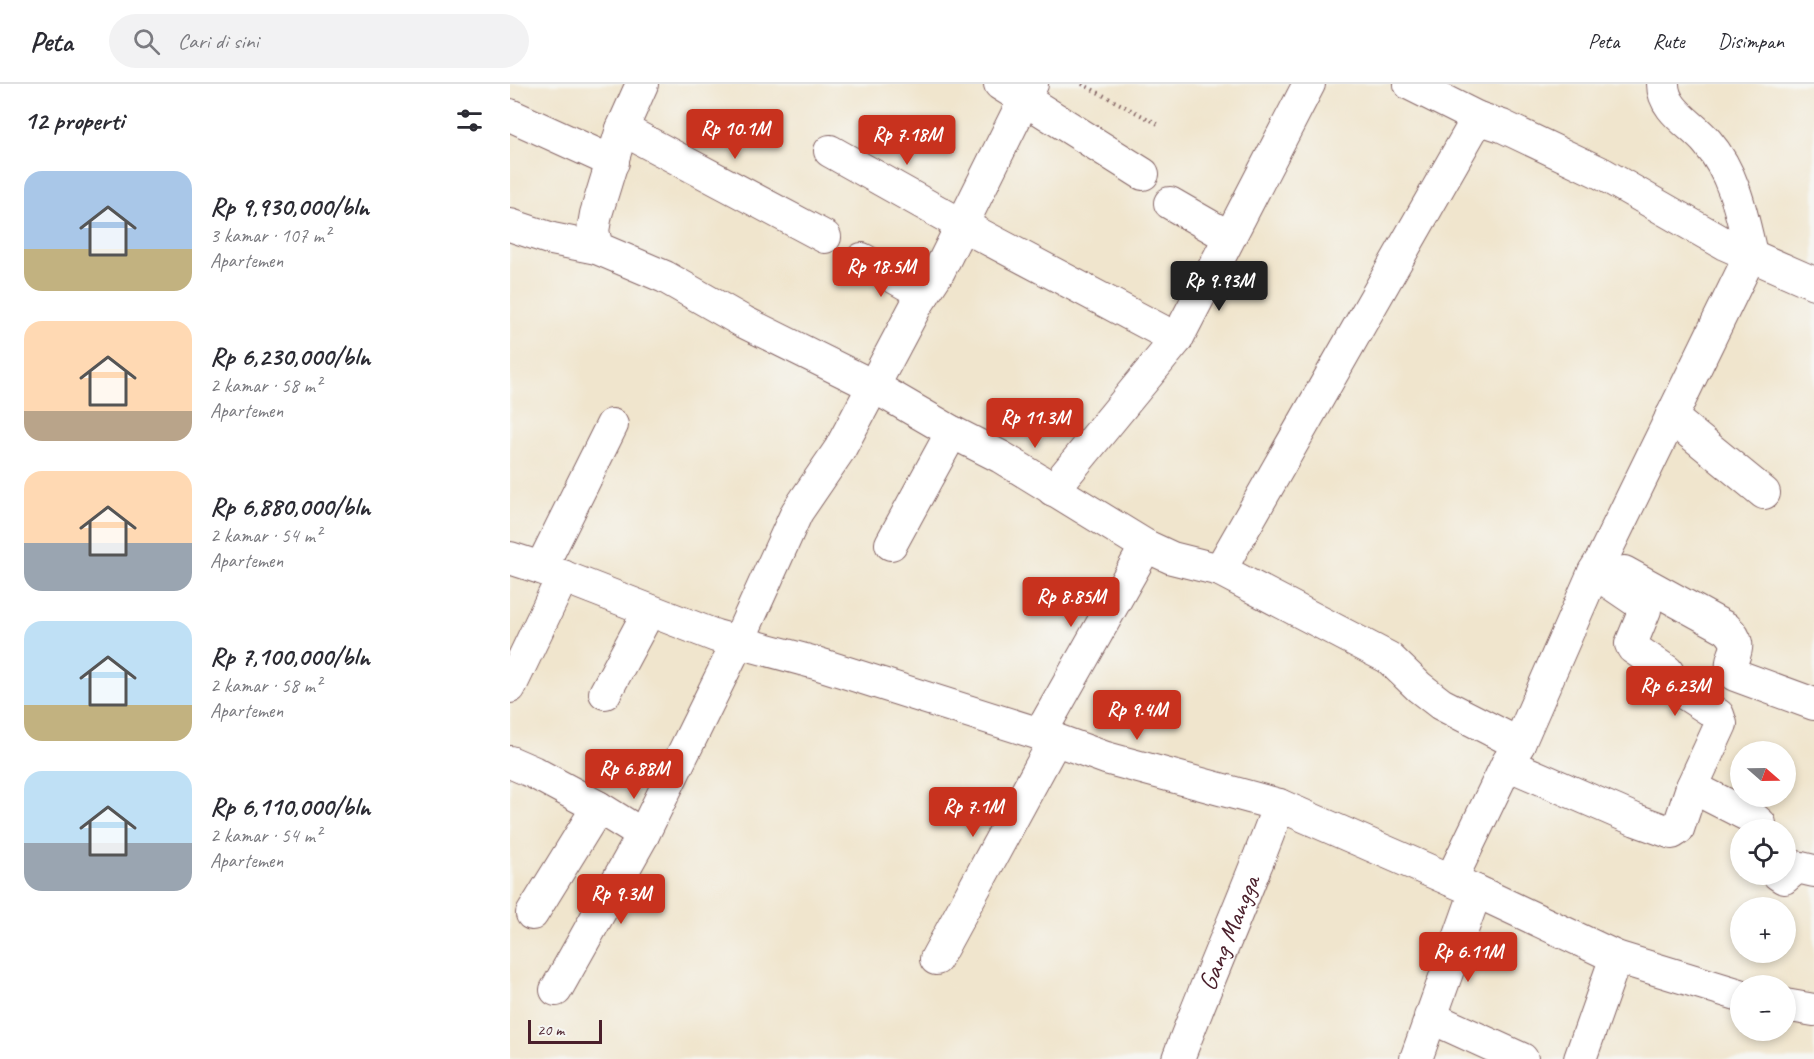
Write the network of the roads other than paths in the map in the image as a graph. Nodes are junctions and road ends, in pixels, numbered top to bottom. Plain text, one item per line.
1 (642, 84) edge
2 (1309, 84) edge
3 (1410, 84) edge
4 (1663, 84) edge
5 (1019, 89) edge
6 (510, 115) edge
7 (1478, 118) junction
8 (622, 129) junction
9 (830, 151) dead end
10 (613, 162) junction
11 (1143, 174) dead end
12 (1170, 203) dead end
13 (960, 224) junction
14 (510, 225) edge
15 (825, 237) dead end
16 (1229, 237) junction
17 (597, 248) junction
18 (1751, 254) junction
19 (862, 259) dead end
20 (1814, 283) edge
21 (924, 294) junction
22 (1176, 339) junction
23 (873, 386) junction
24 (1671, 417) junction
25 (612, 425) dead end
26 (952, 432) junction
27 (1053, 490) junction
28 (1764, 493) dead end
29 (891, 544) dead end
30 (1146, 546) junction
31 (510, 558) edge
32 (1598, 565) junction
33 (1220, 570) junction
34 (552, 572) junction
35 (649, 611) junction
36 (738, 642) junction
37 (519, 644) edge
38 (510, 687) edge
39 (605, 693) dead end
40 (1814, 704) edge
41 (1047, 737) junction
42 (1513, 754) junction
43 (510, 762) edge
44 (1692, 787) junction
45 (1279, 805) junction
46 (598, 807) junction
47 (1754, 819) edge
48 (643, 835) junction
49 (1796, 868) edge
50 (1814, 871) edge
51 (1463, 885) junction
52 (532, 914) dead end
53 (1616, 957) junction
54 (936, 959) dead end
55 (556, 990) dead end
56 (1730, 992) edge
57 (1796, 1007) edge
58 (1814, 1010) edge
59 (1430, 1017) junction
60 (1178, 1059) edge
61 (1416, 1059) edge
62 (1522, 1059) edge
63 (1580, 1059) edge

1 - 8 street
2 - 16 street
3 - 7 street
4 - 18 street
5 - 11 street
5 - 13 street
6 - 10 street
7 - 18 street
7 - 33 street
8 - 10 street
8 - 15 street
9 - 13 street
10 - 17 street
12 - 16 street
13 - 21 street
13 - 22 street
14 - 17 street
16 - 22 street
17 - 23 street
18 - 20 street
18 - 24 street
19 - 21 street
21 - 23 street
22 - 27 street
23 - 26 street
23 - 36 street
24 - 28 street
24 - 32 street
25 - 34 street
26 - 27 street
26 - 29 street
27 - 30 street
30 - 33 street
30 - 41 street
31 - 34 street
32 - 40 street
32 - 42 street
32 - 44 street
33 - 42 street
34 - 35 street
34 - 37 street
35 - 36 street
35 - 39 street
36 - 41 street
36 - 48 street
37 - 38 street
41 - 45 street
41 - 54 street
42 - 44 street
42 - 51 street
43 - 46 street
44 - 47 street
45 - 51 street
45 - 60 street, Gang Mangga
46 - 48 street
46 - 52 street
48 - 55 street
49 - 50 street
51 - 53 street
51 - 59 street
53 - 56 street
53 - 63 street
57 - 58 street
59 - 61 street
59 - 62 street

